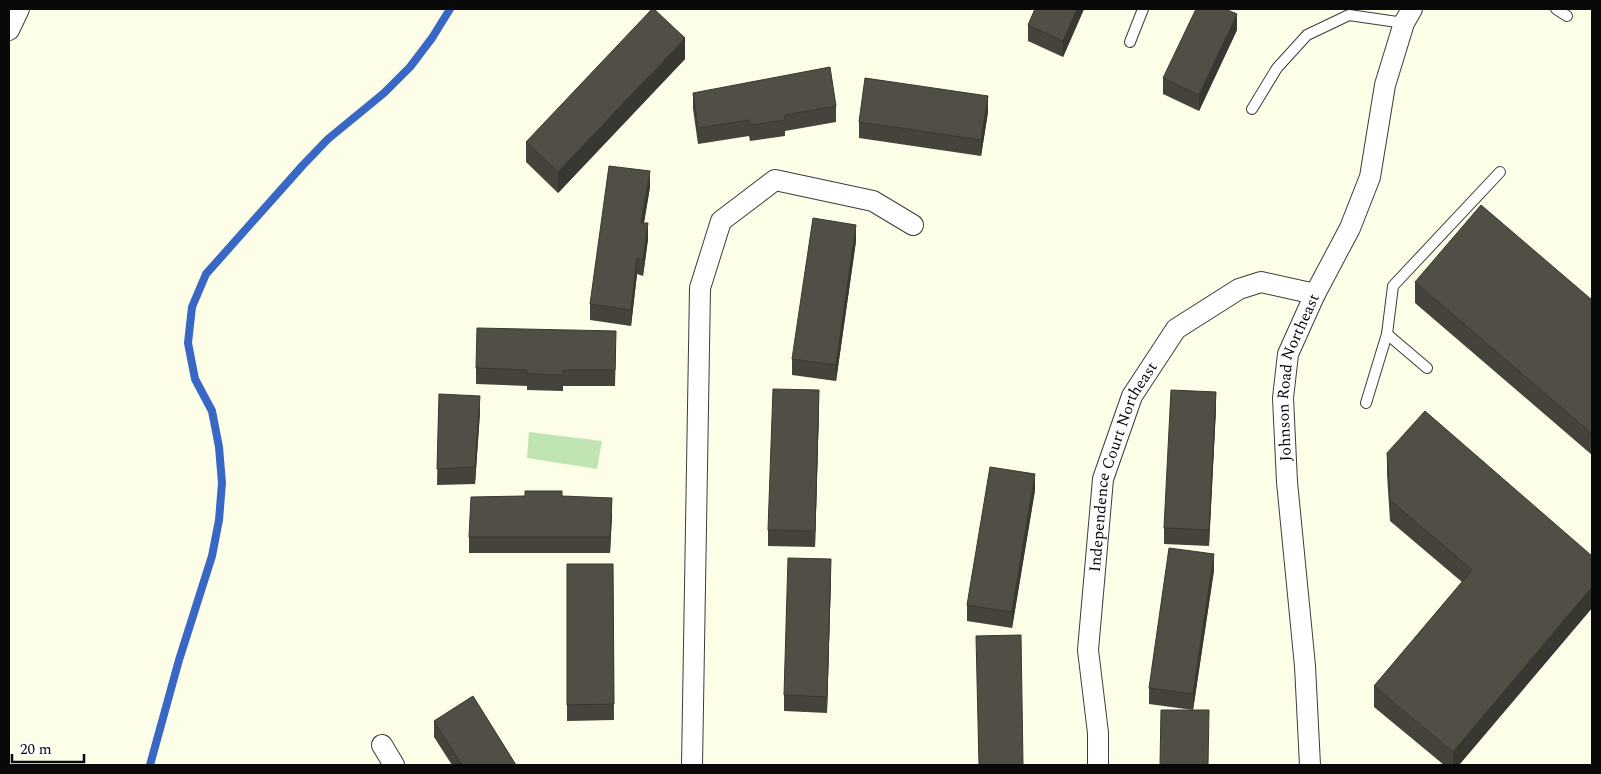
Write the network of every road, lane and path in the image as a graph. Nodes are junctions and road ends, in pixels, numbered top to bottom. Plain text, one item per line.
1 (1144, 9) edge
2 (1556, 9) edge
3 (1408, 16) edge
4 (1567, 16) dead end
5 (1130, 42) dead end
6 (1252, 108) dead end
7 (1500, 172) dead end
8 (914, 225) dead end
9 (1315, 294) junction
10 (1387, 334) junction
11 (1427, 368) dead end
12 (1366, 404) dead end
13 (382, 745) dead end
14 (394, 765) edge
15 (692, 765) edge
16 (1098, 765) edge
17 (1310, 765) edge

1 - 5 lane
2 - 4 lane
3 - 6 lane
3 - 9 street, Johnson Road Northeast
7 - 10 lane
8 - 15 street
9 - 16 street, Independence Court Northeast
9 - 17 street, Johnson Road Northeast
10 - 11 lane
10 - 12 lane
13 - 14 street

